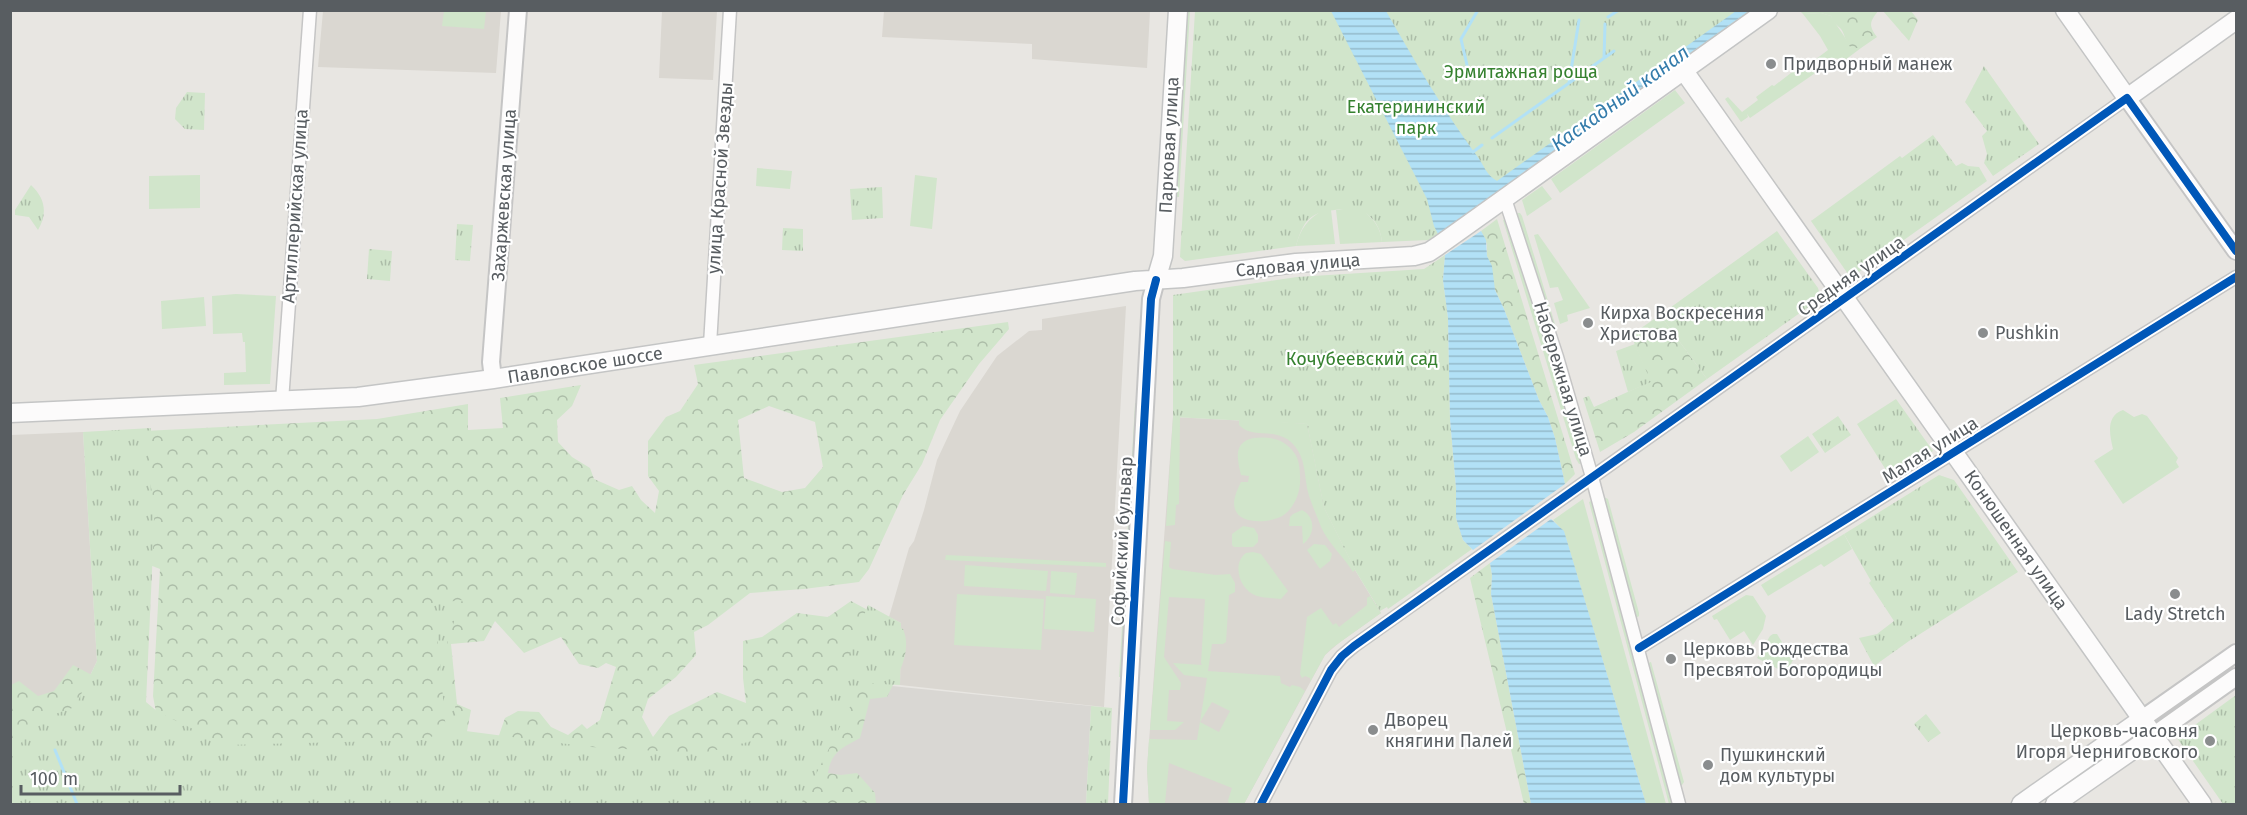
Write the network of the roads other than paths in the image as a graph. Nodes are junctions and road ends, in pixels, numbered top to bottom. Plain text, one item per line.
1 (310, 10) edge
2 (518, 10) edge
3 (730, 10) edge
4 (1178, 10) edge
5 (1768, 10) edge
6 (2065, 10) edge
7 (2236, 20) edge
8 (1684, 71) junction
9 (2127, 98) junction
10 (1498, 204) junction
11 (2236, 251) edge
12 (2236, 277) edge
13 (1156, 279) junction
14 (1845, 299) junction
15 (710, 345) junction
16 (493, 379) junction
17 (282, 401) junction
18 (10, 413) edge
19 (1955, 453) junction
20 (1592, 477) junction
21 (1639, 648) junction
22 (2236, 653) edge
23 (2236, 677) edge
24 (2142, 719) junction
25 (2154, 735) junction
26 (1123, 804) edge
27 (1261, 804) edge
28 (1679, 804) edge
29 (2021, 804) edge
30 (2055, 804) edge
31 (2202, 804) edge

1 - 17 street, Артиллерийская улица
2 - 16 street, Захаржевская улица
3 - 15 street, улица Красной Звезды
4 - 13 main road, Парковая улица
5 - 8 main road
6 - 9 main road
7 - 9 main road, Средняя улица
8 - 10 main road
8 - 14 main road, Конюшенная улица
9 - 11 street
9 - 14 street, Средняя улица
10 - 13 main road, Садовая улица
10 - 20 street, Набережная улица
12 - 19 street, Малая улица
13 - 15 main road, Павловское шоссе
13 - 26 street, Софийский бульвар
14 - 19 main road, Конюшенная улица
14 - 20 street, Средняя улица
15 - 16 main road, Павловское шоссе
16 - 17 main road, Павловское шоссе
17 - 18 main road, Павловское шоссе
19 - 21 street, Малая улица
19 - 24 main road, Конюшенная улица
20 - 21 street, Набережная улица
20 - 27 street, Средняя улица
21 - 28 street, Набережная улица
22 - 24 street
23 - 25 street
24 - 25 main road, Конюшенная улица
24 - 29 main road
25 - 30 main road
25 - 31 main road, Конюшенная улица

